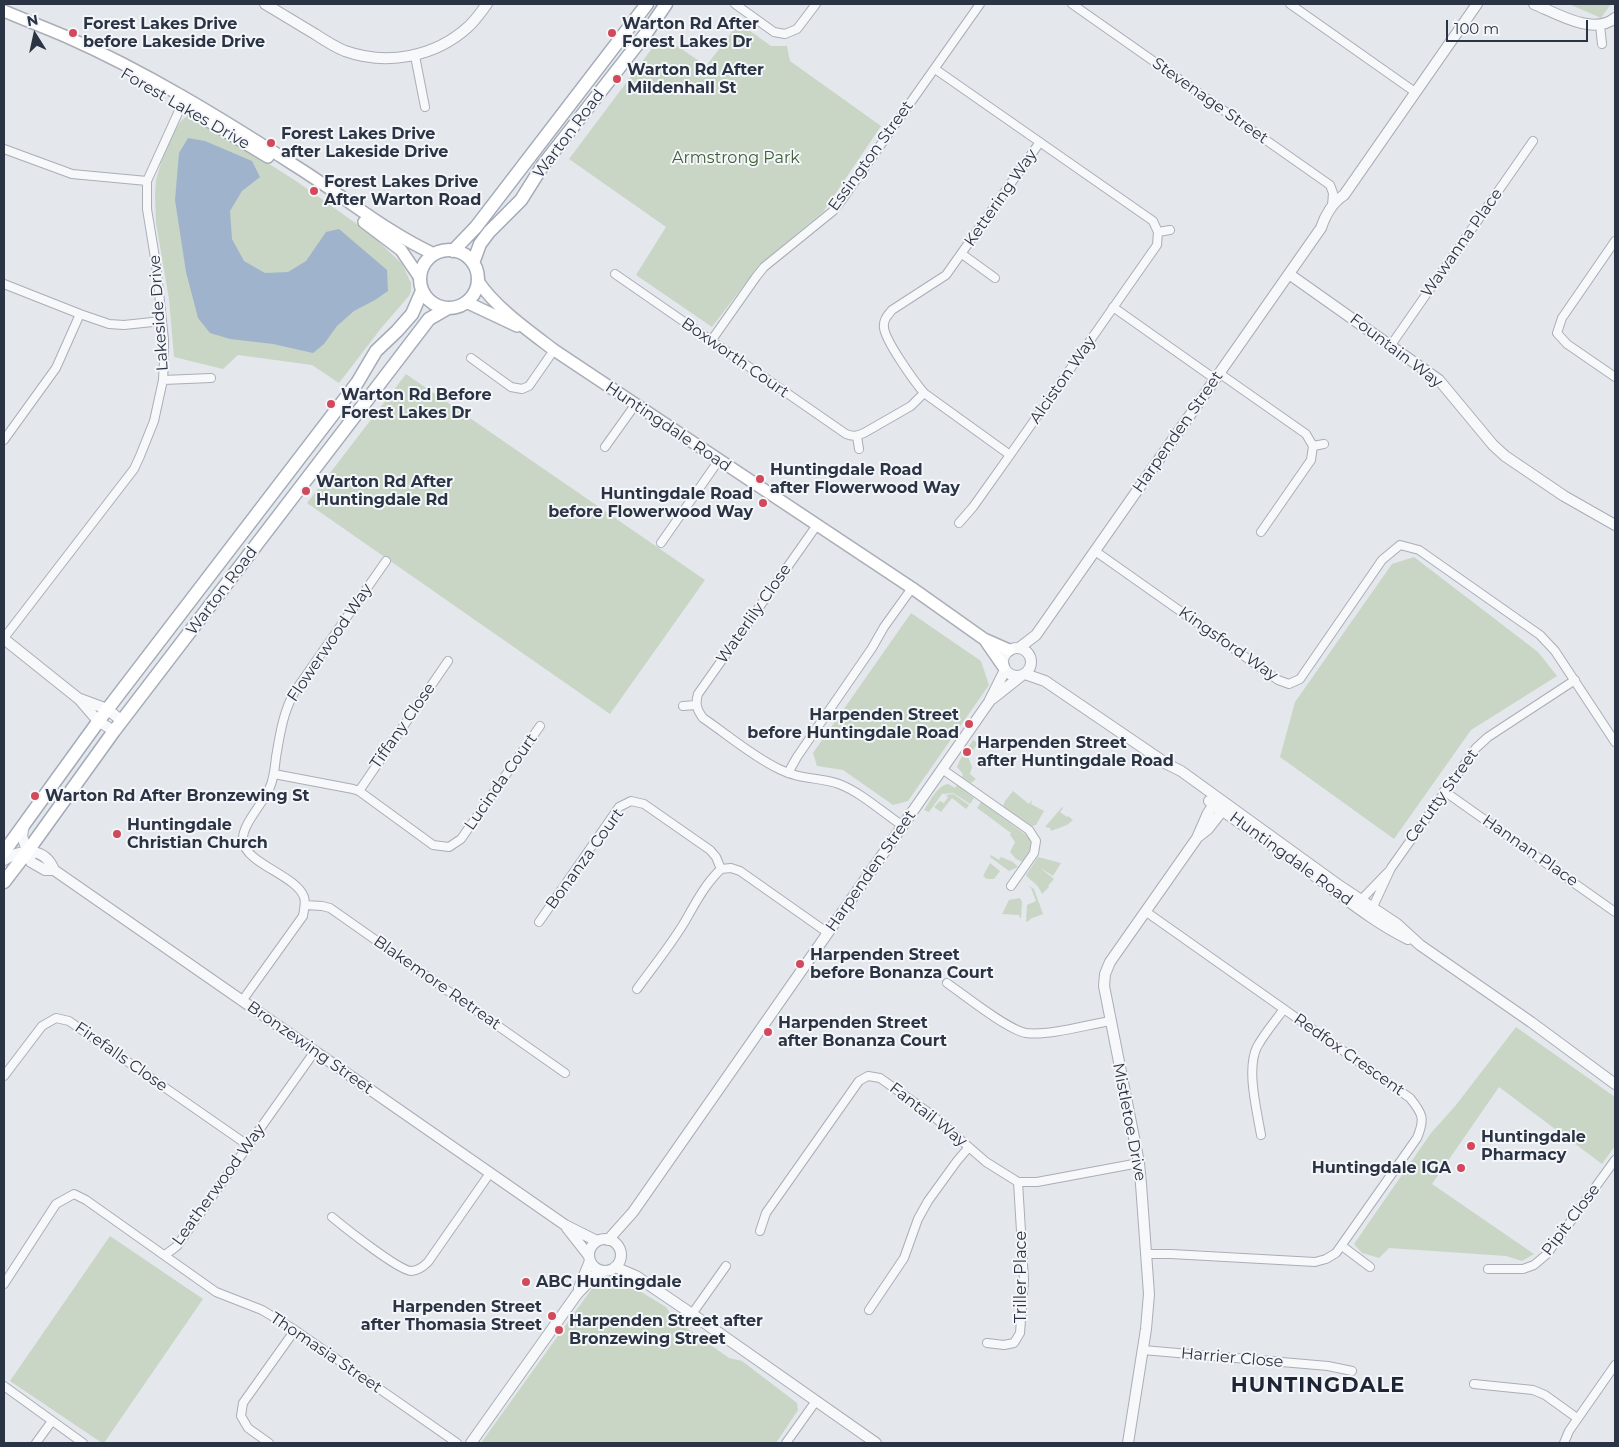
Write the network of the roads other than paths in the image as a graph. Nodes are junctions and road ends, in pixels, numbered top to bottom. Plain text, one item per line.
1 (266, 4) edge
2 (487, 4) edge
3 (647, 4) edge
4 (666, 4) edge
5 (735, 4) edge
6 (816, 4) edge
7 (980, 4) edge
8 (1072, 4) edge
9 (1290, 4) edge
10 (1477, 4) edge
11 (1534, 4) edge
12 (4, 12) edge
13 (1615, 18) edge
14 (4, 19) edge
15 (1600, 25) junction
16 (1602, 44) dead end
17 (415, 56) junction
18 (934, 69) junction
19 (1415, 92) junction
20 (183, 101) junction
21 (424, 108) dead end
22 (1533, 141) dead end
23 (1040, 142) junction
24 (4, 149) edge
25 (147, 181) junction
26 (1344, 194) junction
27 (1332, 206) junction
28 (1321, 228) junction
29 (1170, 230) dead end
30 (1158, 232) junction
31 (1615, 241) edge
32 (453, 251) junction
33 (434, 254) junction
34 (962, 254) junction
35 (473, 264) junction
36 (616, 274) dead end
37 (1289, 274) junction
38 (995, 278) dead end
39 (478, 281) junction
40 (4, 284) edge
41 (421, 284) junction
42 (466, 302) junction
43 (448, 308) junction
44 (1113, 308) junction
45 (80, 314) junction
46 (162, 321) junction
47 (528, 330) junction
48 (711, 341) junction
49 (1391, 345) junction
50 (554, 350) junction
51 (470, 358) dead end
52 (1217, 376) junction
53 (1615, 377) edge
54 (211, 378) dead end
55 (163, 380) junction
56 (924, 393) junction
57 (635, 404) junction
58 (857, 436) junction
59 (4, 440) edge
60 (1324, 444) dead end
61 (1312, 446) junction
62 (605, 447) dead end
63 (859, 449) dead end
64 (1010, 455) junction
65 (719, 460) junction
66 (959, 523) dead end
67 (817, 525) junction
68 (1615, 525) edge
69 (1261, 532) dead end
70 (1399, 535) dead end
71 (661, 543) dead end
72 (1400, 545) junction
73 (1095, 551) junction
74 (386, 561) dead end
75 (912, 588) junction
76 (1036, 635) junction
77 (4, 639) edge
78 (984, 639) junction
79 (1014, 649) junction
80 (448, 662) dead end
81 (1031, 662) junction
82 (1004, 668) junction
83 (1023, 675) junction
84 (1576, 680) junction
85 (1046, 681) junction
86 (79, 698) junction
87 (990, 702) junction
88 (696, 705) junction
89 (683, 706) dead end
90 (107, 709) junction
91 (98, 721) junction
92 (122, 721) junction
93 (540, 726) dead end
94 (114, 731) junction
95 (1614, 738) edge
96 (942, 769) junction
97 (788, 773) junction
98 (274, 774) junction
99 (359, 791) junction
100 (1444, 791) junction
101 (1216, 801) junction
102 (1225, 808) junction
103 (24, 824) junction
104 (903, 826) junction
105 (1197, 838) junction
106 (4, 852) edge
107 (27, 852) junction
108 (4, 860) edge
109 (1391, 868) junction
110 (721, 869) junction
111 (4, 882) edge
112 (1011, 886) dead end
113 (1358, 903) junction
114 (305, 906) junction
115 (1145, 911) junction
116 (1371, 911) junction
117 (1615, 912) edge
118 (539, 922) dead end
119 (828, 933) junction
120 (948, 983) dead end
121 (637, 989) dead end
122 (242, 1001) junction
123 (1284, 1009) junction
124 (1110, 1021) junction
125 (315, 1051) junction
126 (565, 1073) dead end
127 (4, 1076) edge
128 (1615, 1083) edge
129 (1261, 1135) dead end
130 (249, 1146) junction
131 (969, 1147) junction
132 (1615, 1160) edge
133 (1139, 1163) junction
134 (490, 1173) junction
135 (1018, 1182) junction
136 (633, 1212) junction
137 (332, 1217) dead end
138 (565, 1225) junction
139 (760, 1231) dead end
140 (608, 1240) junction
141 (598, 1241) junction
142 (618, 1246) junction
143 (1342, 1246) junction
144 (1146, 1254) junction
145 (164, 1255) junction
146 (621, 1256) junction
147 (589, 1259) junction
148 (726, 1266) dead end
149 (1370, 1267) dead end
150 (615, 1268) junction
151 (1488, 1269) dead end
152 (603, 1271) junction
153 (636, 1276) junction
154 (4, 1284) edge
155 (577, 1294) junction
156 (869, 1310) dead end
157 (692, 1314) junction
158 (295, 1330) junction
159 (987, 1343) dead end
160 (1143, 1350) junction
161 (1615, 1365) edge
162 (1352, 1371) dead end
163 (1474, 1384) dead end
164 (4, 1386) edge
165 (816, 1401) junction
166 (1577, 1418) junction
167 (52, 1421) junction
168 (1128, 1440) edge
169 (36, 1443) edge
170 (83, 1443) edge
171 (269, 1443) edge
172 (457, 1443) edge
173 (471, 1443) edge
174 (786, 1443) edge
175 (876, 1443) edge
176 (1564, 1443) edge

1 - 17 street
2 - 17 street
3 - 32 main road, Warton Road
4 - 35 main road, Warton Road
5 - 6 street
7 - 18 street, Essington Street
8 - 27 street, Stevenage Street
9 - 19 street
10 - 19 street, Harpenden Street
11 - 15 street
12 - 20 main road, Forest Lakes Drive
13 - 15 street
14 - 20 main road, Forest Lakes Drive
15 - 16 street
17 - 21 street
18 - 23 street
18 - 48 street, Essington Street
19 - 26 street, Harpenden Street
20 - 25 street, Lakeside Drive
20 - 33 main road, Forest Lakes Drive
20 - 41 main road, Forest Lakes Drive
22 - 49 street, Wawanna Place
23 - 30 street
23 - 34 street, Kettering Way
24 - 25 street
25 - 46 street, Lakeside Drive
26 - 27 street, Harpenden Street
26 - 28 street, Harpenden Street
27 - 28 street, Harpenden Street
28 - 37 street, Harpenden Street
29 - 30 street
30 - 44 street, Alciston Way
31 - 53 street
32 - 33 main road
32 - 35 main road
33 - 41 main road, Warton Road
34 - 38 street, Kettering Way
34 - 56 street, Kettering Way
35 - 39 main road
36 - 48 street, Boxworth Court
37 - 49 street, Fountain Way
37 - 52 street, Harpenden Street
39 - 42 main road
39 - 47 main road, Huntingdale Road
40 - 45 street
41 - 43 main road
41 - 90 main road, Warton Road
42 - 43 main road, Warton Road
42 - 47 main road, Huntingdale Road
43 - 92 main road, Warton Road
44 - 52 street
44 - 64 street, Alciston Way
45 - 46 street
45 - 59 street
46 - 55 street, Lakeside Drive
47 - 50 main road, Huntingdale Road
48 - 58 street, Boxworth Court
49 - 68 street, Fountain Way
50 - 51 street
50 - 57 main road, Huntingdale Road
52 - 61 street
52 - 73 street, Harpenden Street
54 - 55 street
55 - 77 street, Lakeside Drive
56 - 58 street
56 - 64 street, Kettering Way
57 - 62 street
57 - 65 main road, Huntingdale Road
58 - 63 street
60 - 61 street
61 - 69 street
64 - 66 street, Alciston Way
65 - 67 main road, Huntingdale Road
65 - 71 street
67 - 75 main road, Huntingdale Road
67 - 88 street, Waterlily Close
70 - 72 street
72 - 73 street, Kingsford Way
72 - 84 street
73 - 76 street, Harpenden Street
74 - 98 street, Flowerwood Way
75 - 78 main road, Huntingdale Road
75 - 97 street
76 - 79 street, Harpenden Street
76 - 81 street, Harpenden Street
77 - 86 street
78 - 79 main road, Huntingdale Road
78 - 82 main road, Huntingdale Road
79 - 81 street
79 - 82 street, Harpenden Street
80 - 99 street, Tiffany Close
81 - 83 street, Harpenden Street
81 - 85 street, Huntingdale Road
82 - 83 street
82 - 87 street, Harpenden Street
83 - 85 street, Huntingdale Road
83 - 87 street, Harpenden Street
84 - 95 street
84 - 100 street, Cerutty Street
85 - 101 street, Huntingdale Road
86 - 90 street
86 - 91 street
87 - 96 street, Harpenden Street
88 - 89 street
88 - 97 street
90 - 91 main road, Warton Road
90 - 92 street
91 - 94 street
91 - 103 main road, Warton Road
92 - 94 main road, Warton Road
93 - 99 street, Lucinda Court
94 - 107 main road, Warton Road
96 - 104 street, Harpenden Street
96 - 112 street
97 - 104 street
98 - 99 street, Lucinda Court
98 - 114 street, Flowerwood Way
100 - 109 street, Cerutty Street
100 - 117 street, Hannan Place
101 - 102 street, Huntingdale Road
101 - 105 street, Mistletoe Drive
102 - 105 street, Mistletoe Drive
102 - 113 street, Huntingdale Road
103 - 106 main road, Warton Road
103 - 107 street
104 - 119 street, Harpenden Street
105 - 115 street, Mistletoe Drive
107 - 108 street
107 - 111 main road, Warton Road
107 - 122 street, Bronzewing Street
109 - 113 street, Cerutty Street
109 - 116 street, Cerutty Street
110 - 118 street, Bonanza Court
110 - 119 street
110 - 121 street
113 - 116 street, Huntingdale Road
114 - 122 street
114 - 126 street, Blakemore Retreat
115 - 123 street, Redfox Crescent
115 - 124 street, Mistletoe Drive
116 - 128 street, Huntingdale Road
119 - 136 street, Harpenden Street
120 - 124 street
122 - 125 street, Bronzewing Street
123 - 129 street
123 - 143 street, Redfox Crescent
124 - 133 street, Mistletoe Drive
125 - 130 street, Leatherwood Way
125 - 134 street, Bronzewing Street
127 - 130 street, Firefalls Close
130 - 145 street, Leatherwood Way
131 - 135 street, Fantail Way
131 - 139 street, Fantail Way
131 - 156 street
132 - 151 street, Pipit Close
133 - 135 street
133 - 144 street, Mistletoe Drive
134 - 137 street
134 - 138 street, Bronzewing Street
135 - 159 street, Triller Place
136 - 140 street, Harpenden Street
136 - 142 street, Harpenden Street
138 - 141 street, Bronzewing Street
138 - 147 street, Bronzewing Street
140 - 141 street
140 - 142 street
141 - 147 street
142 - 146 street
143 - 144 street, Redfox Crescent
143 - 149 street
144 - 160 street, Mistletoe Drive
145 - 154 street, Leatherwood Way
145 - 158 street, Thomasia Street
146 - 150 street
146 - 153 street
147 - 152 street
147 - 155 street
148 - 157 street
150 - 152 street
150 - 153 street
152 - 155 street
153 - 157 street
155 - 173 street
157 - 165 street
158 - 171 street
158 - 172 street, Thomasia Street
160 - 162 street, Harrier Close
160 - 168 street, Mistletoe Drive
161 - 166 street
163 - 166 street
164 - 167 street
165 - 174 street
165 - 175 street
166 - 176 street
167 - 169 street
167 - 170 street

